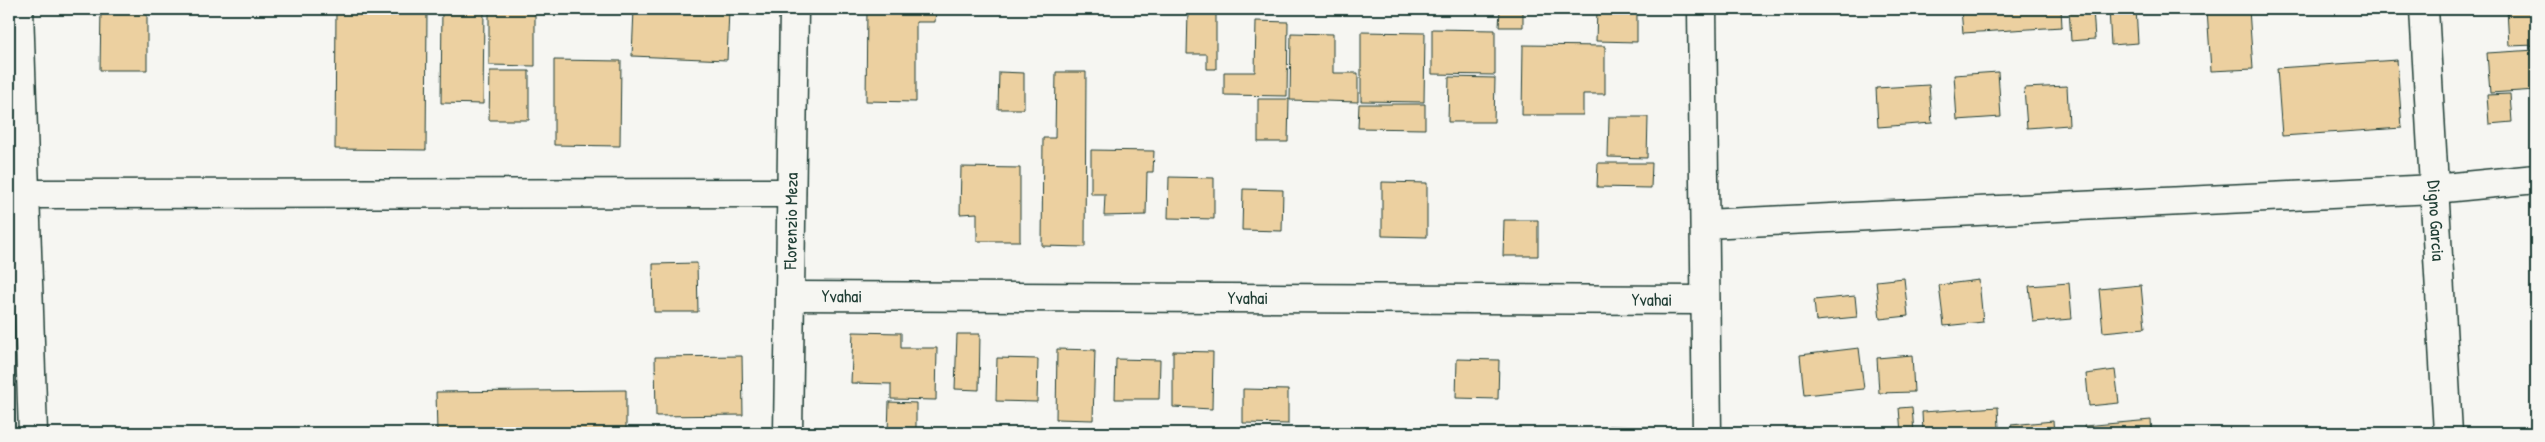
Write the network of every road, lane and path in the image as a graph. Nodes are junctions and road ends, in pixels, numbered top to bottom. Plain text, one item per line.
1 (19, 9) edge
2 (794, 9) edge
3 (1702, 9) edge
4 (2424, 9) edge
5 (15, 82) edge
6 (2536, 179) edge
7 (2434, 189) junction
8 (23, 194) junction
9 (791, 194) junction
10 (1704, 224) junction
11 (790, 296) junction
12 (1705, 300) junction
13 (32, 433) edge
14 (788, 433) edge
15 (1707, 433) edge
16 (2448, 433) edge

1 - 5 street
2 - 9 street, Florenzio Meza
3 - 10 street
4 - 7 street, Digno Garcia
5 - 8 street
6 - 7 street
7 - 10 street
7 - 16 street, Digno Garcia
8 - 9 street
8 - 13 street
9 - 11 street, Florenzio Meza
10 - 12 street
11 - 12 street, Yvahai
11 - 14 street, Florenzio Meza
12 - 15 street

